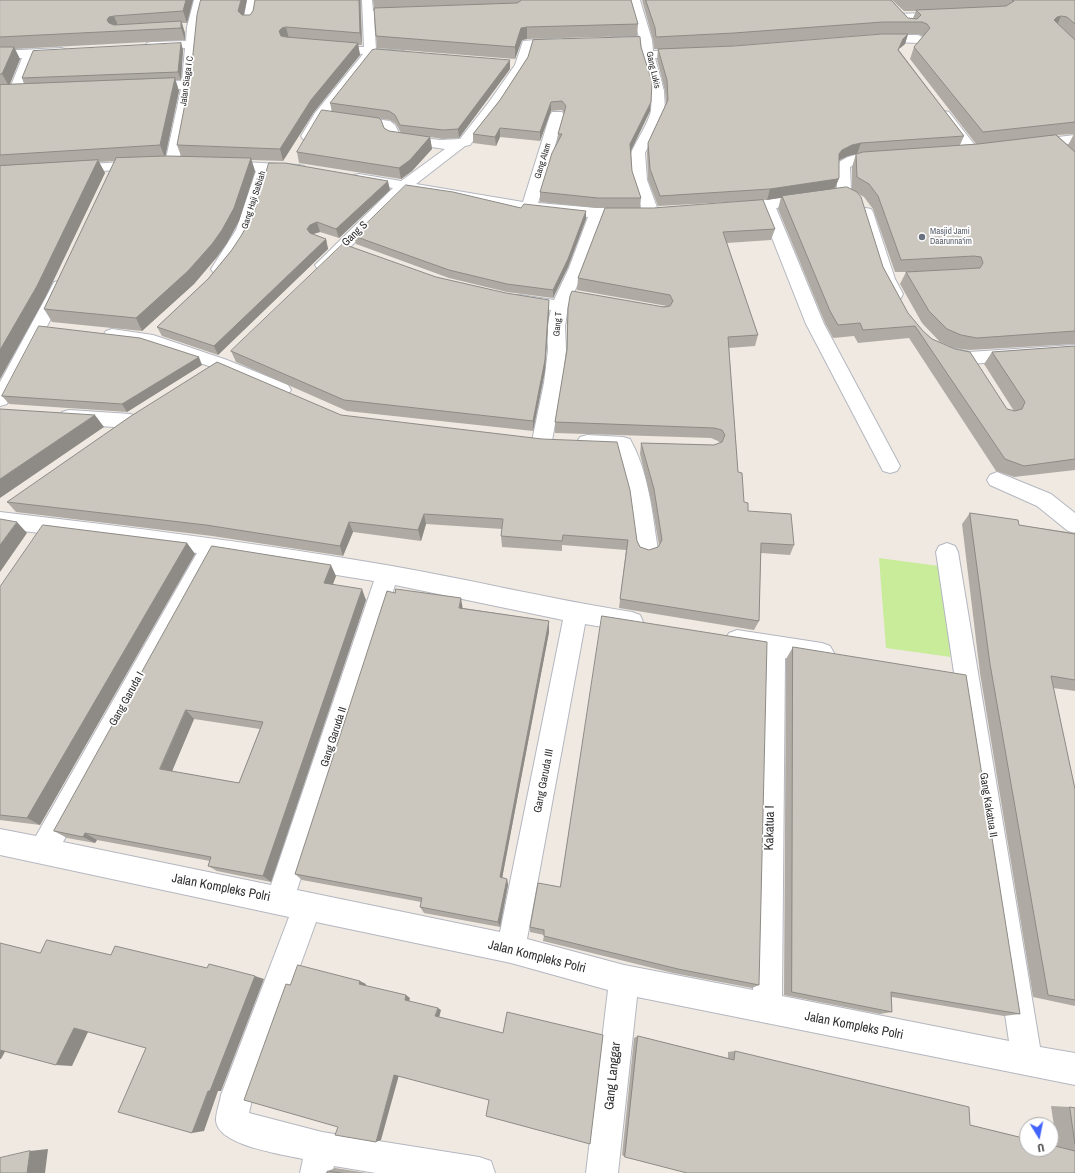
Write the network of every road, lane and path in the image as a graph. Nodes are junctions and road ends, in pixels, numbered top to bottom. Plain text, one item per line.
1 (200, 0) edge
2 (253, 0) edge
3 (366, 0) edge
4 (634, 0) edge
5 (889, 6) edge
6 (414, 13) edge
7 (368, 15) junction
8 (954, 15) edge
9 (900, 17) junction
10 (249, 23) edge
11 (193, 27) junction
12 (178, 28) edge
13 (918, 39) junction
14 (646, 40) junction
15 (865, 40) edge
16 (601, 41) edge
17 (570, 42) edge
18 (191, 44) junction
19 (140, 47) edge
20 (341, 49) edge
21 (70, 51) edge
22 (906, 51) edge
23 (702, 53) edge
24 (30, 54) junction
25 (0, 55) edge
26 (648, 55) junction
27 (415, 56) edge
28 (506, 63) edge
29 (521, 65) junction
30 (188, 85) junction
31 (133, 87) edge
32 (30, 91) edge
33 (938, 107) edge
34 (557, 115) dead end
35 (320, 116) junction
36 (1075, 139) edge
37 (1054, 142) junction
38 (460, 144) junction
39 (1017, 146) edge
40 (987, 149) edge
41 (972, 151) junction
42 (956, 152) edge
43 (1066, 153) edge
44 (895, 156) edge
45 (172, 162) junction
46 (188, 163) edge
47 (211, 164) edge
48 (265, 166) junction
49 (288, 167) junction
50 (62, 170) edge
51 (312, 171) edge
52 (343, 176) edge
53 (404, 186) junction
54 (852, 197) junction
55 (768, 204) junction
56 (529, 207) junction
57 (721, 208) edge
58 (667, 212) edge
59 (651, 213) junction
60 (597, 214) junction
61 (324, 240) edge
62 (349, 249) junction
63 (67, 271) edge
64 (311, 276) edge
65 (208, 280) edge
66 (507, 298) edge
67 (568, 300) junction
68 (904, 310) edge
69 (93, 333) edge
70 (930, 345) edge
71 (236, 350) edge
72 (1075, 351) edge
73 (969, 358) junction
74 (221, 364) junction
75 (201, 376) edge
76 (981, 376) edge
77 (300, 398) edge
78 (3, 408) edge
79 (54, 416) edge
80 (106, 438) edge
81 (623, 444) junction
82 (647, 445) edge
83 (890, 466) dead end
84 (997, 480) dead end
85 (2, 512) edge
86 (1075, 525) edge
87 (46, 526) junction
88 (34, 544) edge
89 (212, 546) junction
90 (646, 550) edge
91 (947, 552) dead end
92 (387, 574) junction
93 (576, 613) junction
94 (652, 626) edge
95 (721, 637) edge
96 (774, 646) junction
97 (844, 657) edge
98 (0, 842) edge
99 (43, 851) junction
100 (294, 903) junction
101 (511, 949) junction
102 (624, 980) junction
103 (767, 1009) junction
104 (1027, 1058) junction
105 (1075, 1069) edge
106 (319, 1160) edge
107 (479, 1173) edge
108 (602, 1173) edge

1 - 11 street, Jalan Siaga I C
2 - 10 street
3 - 7 street
4 - 14 street, Gang Lukis
5 - 9 street
6 - 7 street
7 - 20 street
8 - 9 street
9 - 13 street
11 - 12 street
11 - 18 street, Jalan Siaga I C
13 - 15 street
13 - 22 street
14 - 16 street
14 - 26 street, Gang Lukis
17 - 29 street, Gang S
18 - 19 street
18 - 30 street, Jalan Siaga I C
21 - 24 street
23 - 26 street
24 - 25 street
24 - 32 street
26 - 59 street, Gang Lukis
27 - 35 street
28 - 29 street
29 - 38 street, Gang S
30 - 31 street
30 - 45 street, Jalan Siaga I C
33 - 41 street
34 - 56 street, Gang Alam
35 - 38 street
35 - 49 street
36 - 37 street
37 - 39 street
37 - 43 street
38 - 53 street, Gang S
40 - 41 street
41 - 42 street
44 - 54 street
45 - 46 street
45 - 50 street
47 - 48 street
48 - 49 street
48 - 65 street, Gang Haji Salbiah
49 - 51 street
52 - 53 street
53 - 56 street
53 - 62 street, Gang S
54 - 55 street
54 - 68 street
55 - 57 street
55 - 83 street
56 - 60 street
58 - 59 street
59 - 60 street
60 - 67 street, Gang T
61 - 62 street
62 - 64 street, Gang S
63 - 78 street
66 - 67 street
67 - 81 street, Gang T
69 - 74 street
70 - 73 street
71 - 74 street
72 - 73 street
73 - 76 street
74 - 75 street
74 - 77 street
79 - 80 street
81 - 82 street
81 - 90 street
84 - 86 street
85 - 87 street
87 - 88 street
87 - 89 street
89 - 92 street
89 - 99 street, Gang Garuda I
91 - 104 street, Gang Kakatua II
92 - 93 street
92 - 100 street, Gang Garuda II
93 - 94 street
93 - 101 street, Gang Garuda III
95 - 96 street
96 - 97 street
96 - 103 street, Kakatua I
98 - 99 street, Jalan Kompleks Polri
99 - 100 street, Jalan Kompleks Polri
100 - 101 street, Jalan Kompleks Polri
100 - 106 street, Gang Garuda II
101 - 102 street, Jalan Kompleks Polri
102 - 103 street, Jalan Kompleks Polri
102 - 108 street, Gang Langgar
103 - 104 street, Jalan Kompleks Polri
104 - 105 street, Jalan Kompleks Polri
106 - 107 street

